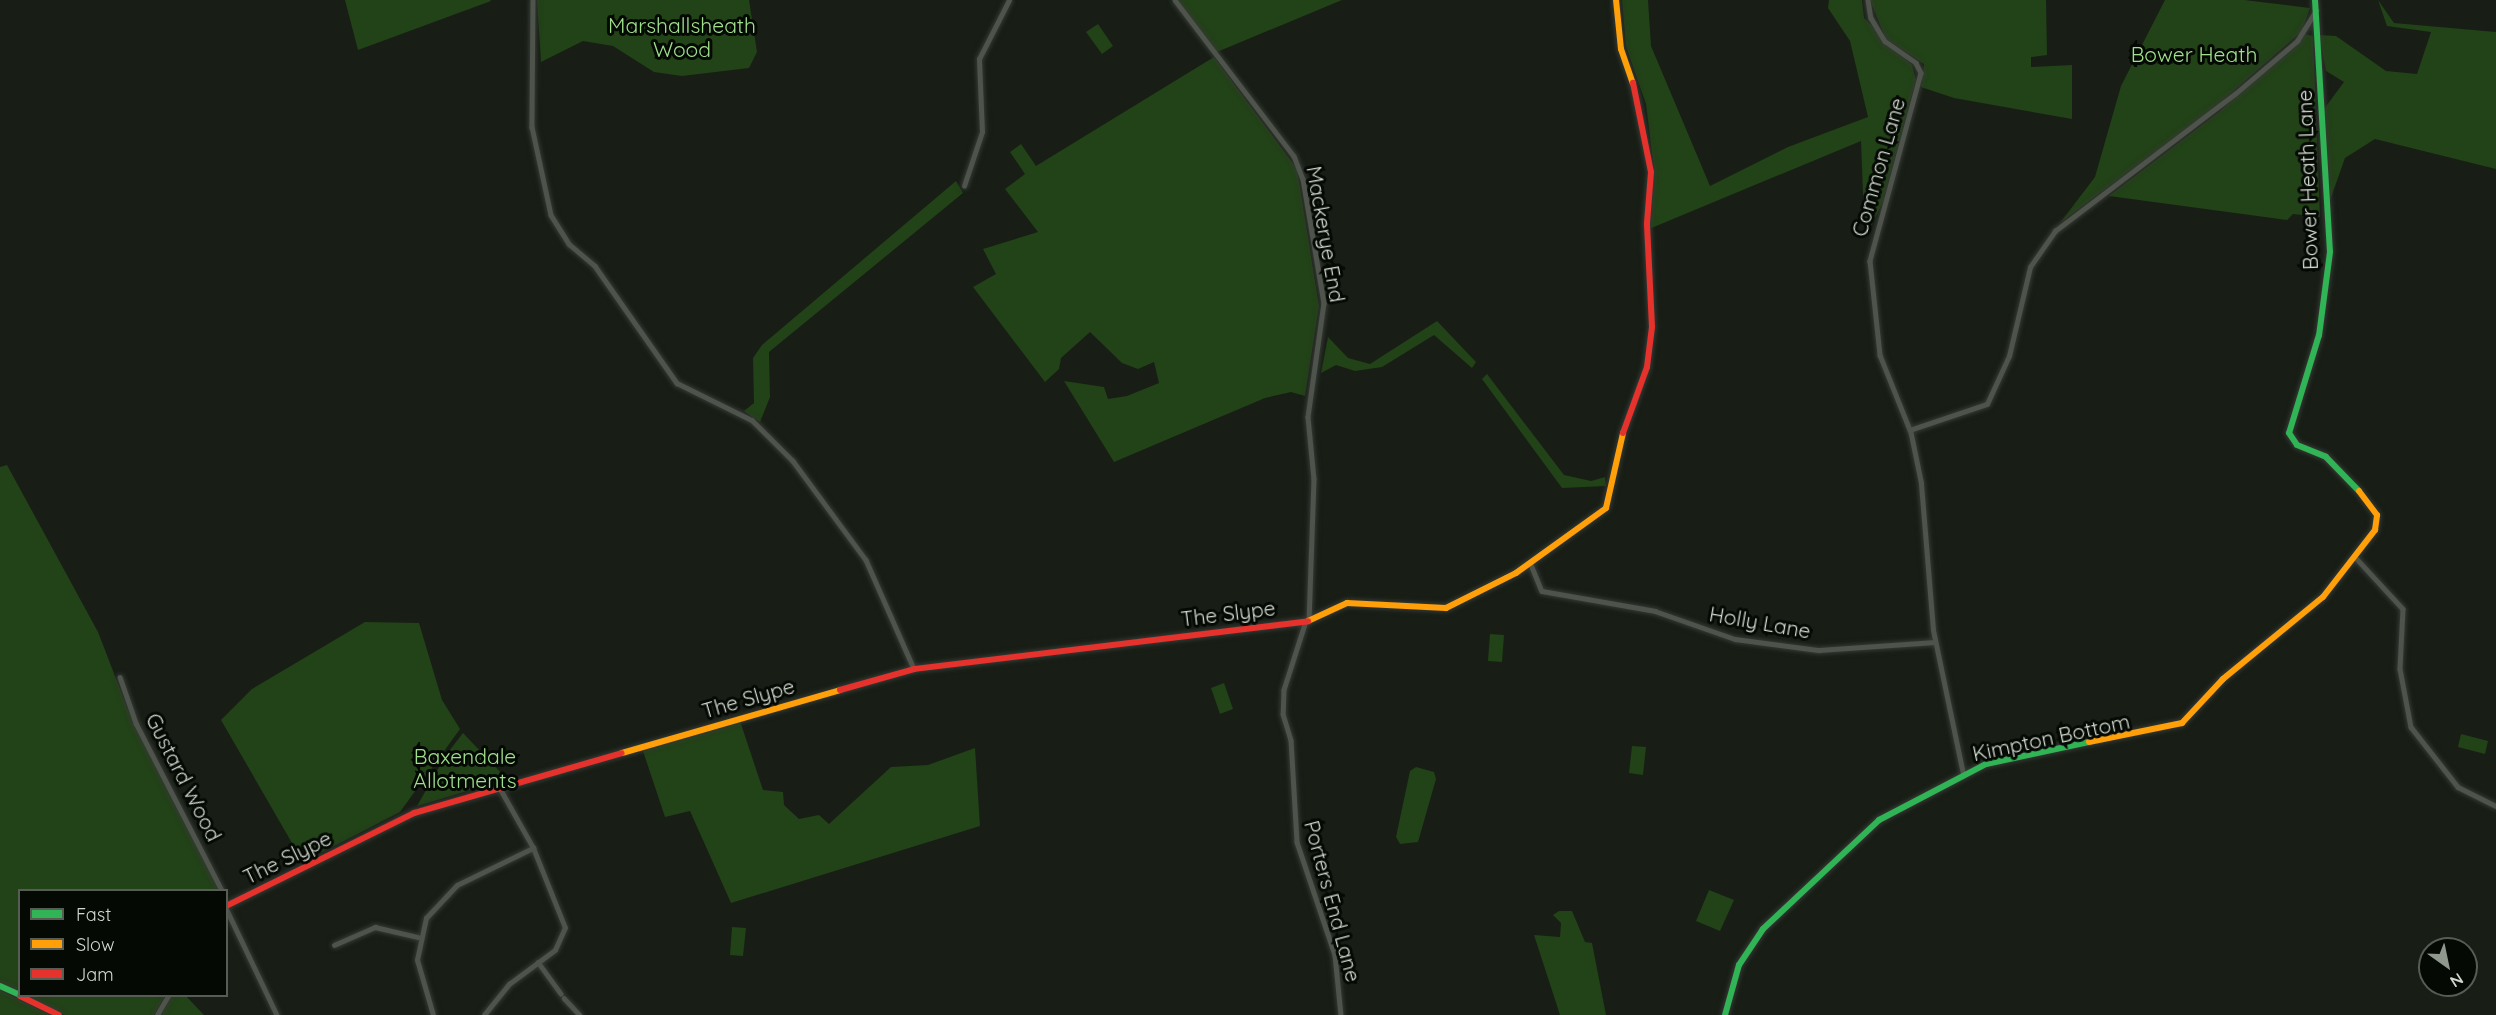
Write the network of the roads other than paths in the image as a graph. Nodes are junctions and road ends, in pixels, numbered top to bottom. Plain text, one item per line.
1 (533, 0) edge
2 (1009, 0) edge
3 (1175, 0) edge
4 (1616, 0) edge
5 (1868, 0) edge
6 (2314, 0) edge
7 (2316, 11) junction
8 (2307, 29) junction
9 (2317, 30) junction
10 (964, 186) dead end
11 (1910, 430) junction
12 (2356, 558) junction
13 (1530, 562) junction
14 (1320, 619) junction
15 (1307, 620) junction
16 (1306, 631) junction
17 (1935, 642) junction
18 (914, 669) junction
19 (120, 677) dead end
20 (1963, 774) junction
21 (498, 786) junction
22 (2496, 806) edge
23 (533, 848) junction
24 (221, 889) edge
25 (228, 904) edge
26 (228, 906) edge
27 (418, 937) junction
28 (334, 945) dead end
29 (538, 962) junction
30 (0, 986) edge
31 (18, 994) edge
32 (24, 997) edge
33 (167, 997) edge
34 (59, 1015) edge
35 (158, 1015) edge
36 (277, 1015) edge
37 (433, 1015) edge
38 (484, 1015) edge
39 (580, 1015) edge
40 (1341, 1015) edge
41 (1725, 1015) edge

1 - 18 street
2 - 10 street
3 - 15 street, Mackerye End
4 - 13 street
5 - 11 street, Common Lane
6 - 7 street, Bower Heath Lane
7 - 8 street
7 - 9 street, Bower Heath Lane
8 - 9 street
8 - 11 street
9 - 12 street, Bower Heath Lane
11 - 17 street
12 - 20 street, Kimpton Bottom
12 - 22 street
13 - 14 street
13 - 17 street, Holly Lane
14 - 15 street, The Slype
14 - 16 street
15 - 16 street, Porters End Lane
15 - 18 street, The Slype
16 - 40 street, Porters End Lane
17 - 20 street
18 - 21 street, The Slype
19 - 24 street, Gustard Wood
20 - 41 street, Kimpton Bottom
21 - 23 street
21 - 25 street, The Slype
23 - 27 street
23 - 29 street
26 - 36 street
27 - 28 street
27 - 37 street
29 - 38 street
29 - 39 street
30 - 31 street
32 - 34 street
33 - 35 street

